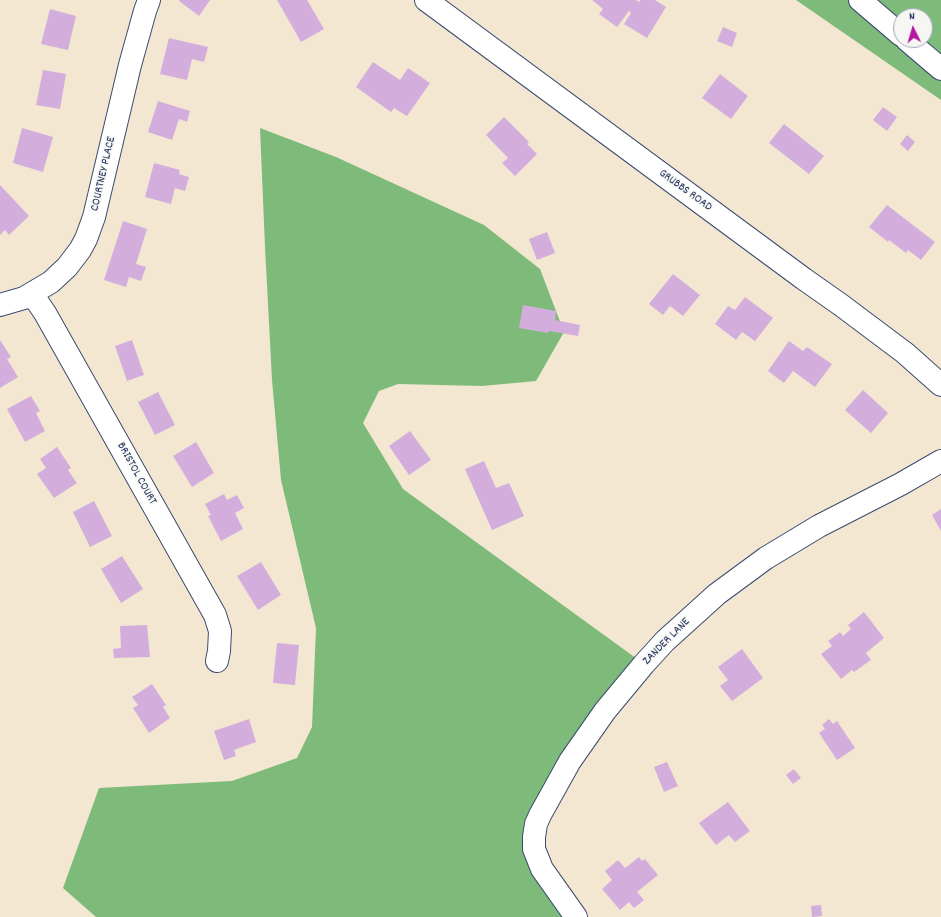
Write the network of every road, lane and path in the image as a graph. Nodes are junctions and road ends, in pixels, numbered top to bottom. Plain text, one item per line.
1 (149, 0) edge
2 (426, 0) edge
3 (860, 0) edge
4 (893, 28) edge
5 (916, 48) edge
6 (941, 69) edge
7 (32, 294) junction
8 (0, 305) edge
9 (941, 385) edge
10 (941, 461) edge
11 (217, 661) dead end
12 (576, 917) edge

1 - 7 street, COURTNEY PLACE
2 - 9 street, GRUBBS ROAD
3 - 4 street
5 - 6 street
7 - 8 street, COURTNEY PLACE
7 - 11 street, BRISTOL COURT
10 - 12 street, ZANDER LANE

